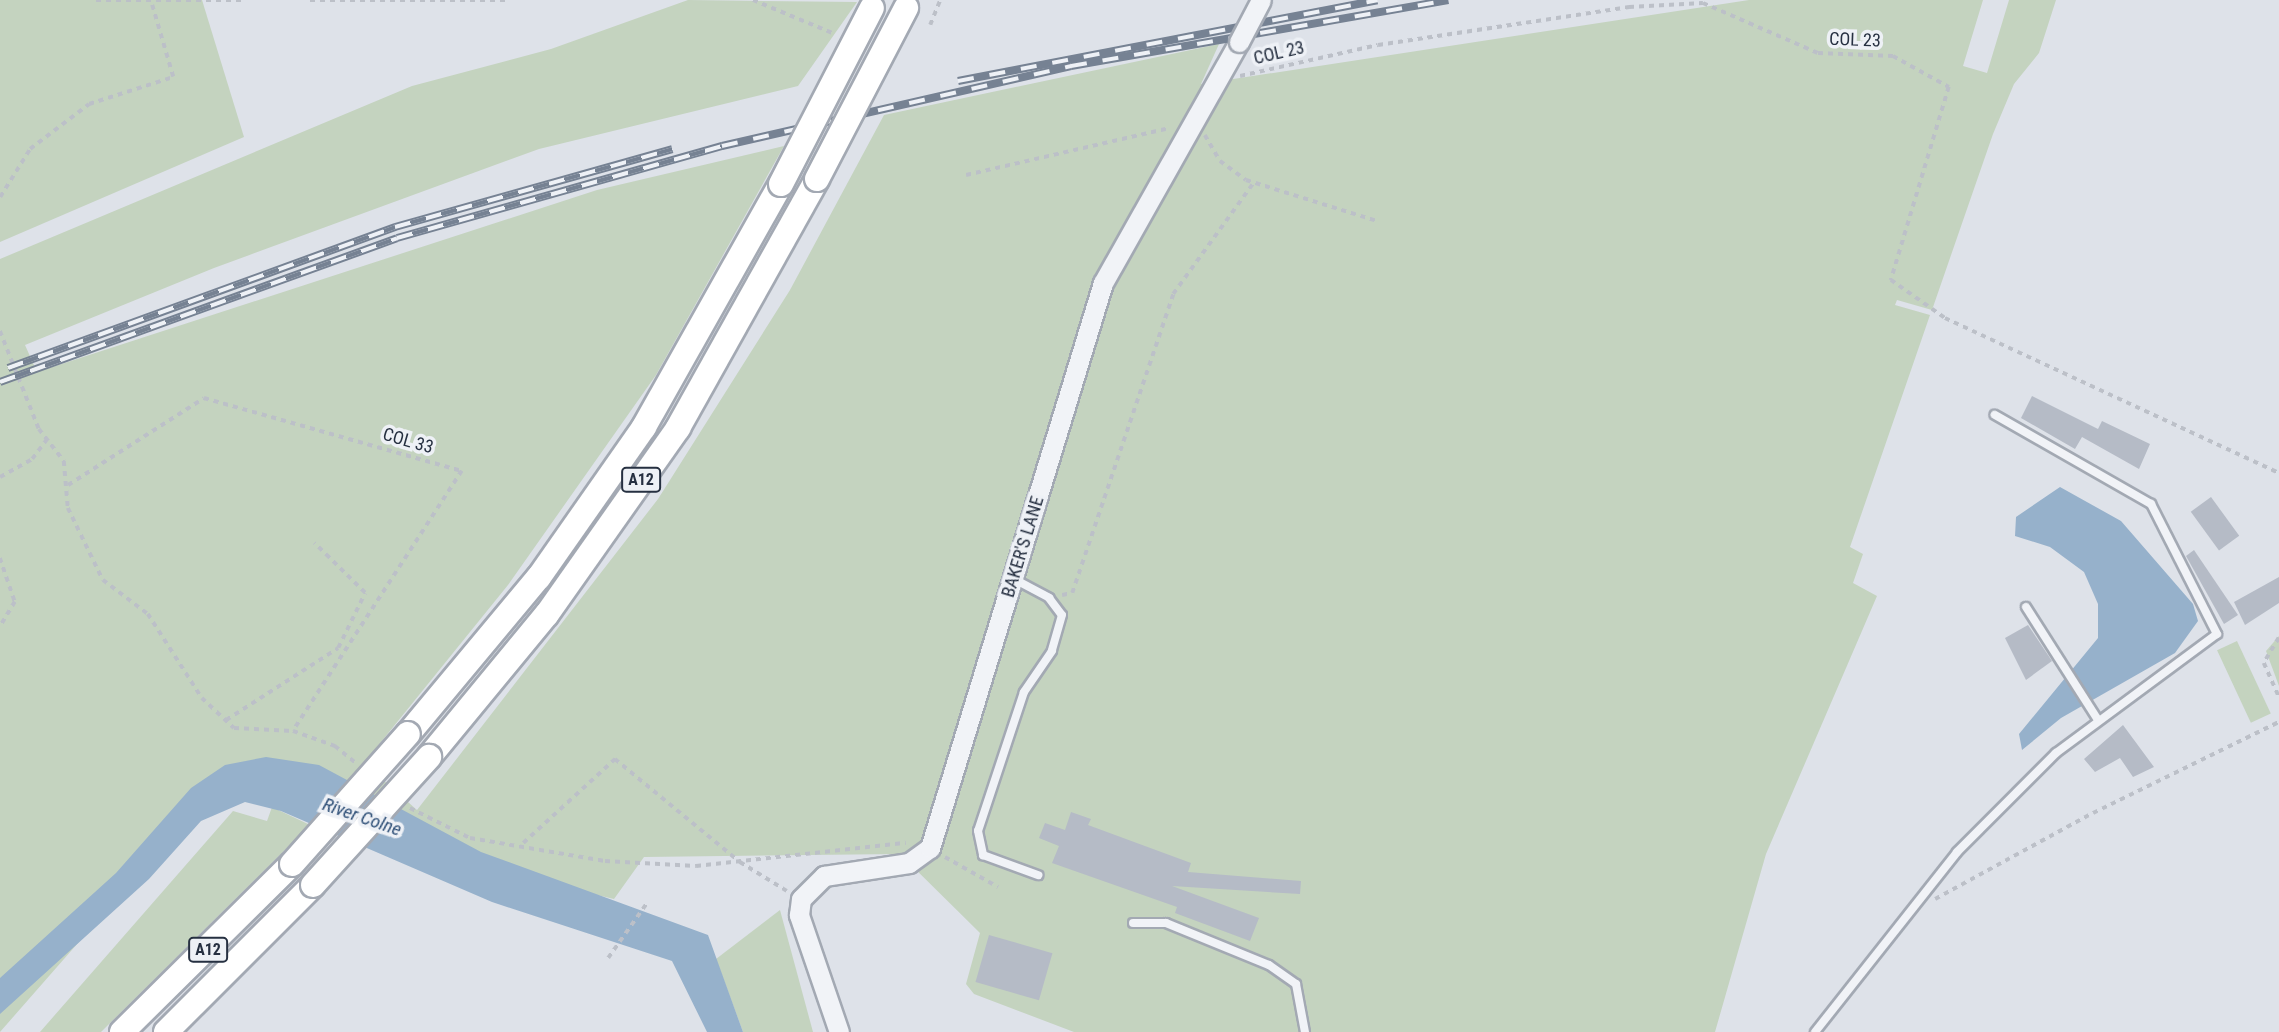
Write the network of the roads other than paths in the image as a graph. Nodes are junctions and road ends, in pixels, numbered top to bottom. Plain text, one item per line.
1 (1261, 0) edge
2 (874, 4) edge
3 (908, 4) edge
4 (1995, 415) dead end
5 (1014, 579) junction
6 (2026, 607) dead end
7 (2098, 720) junction
8 (1038, 875) dead end
9 (1133, 923) dead end
10 (122, 1032) edge
11 (166, 1032) edge
12 (839, 1032) edge
13 (1305, 1032) edge
14 (1815, 1032) edge

1 - 5 street, BAKER'S LANE, bridge
2 - 10 highway, A12, bridge
3 - 11 highway, A12, bridge
4 - 7 lane
5 - 8 lane
5 - 12 street, BAKER'S LANE
6 - 7 lane
7 - 14 lane
9 - 13 lane

